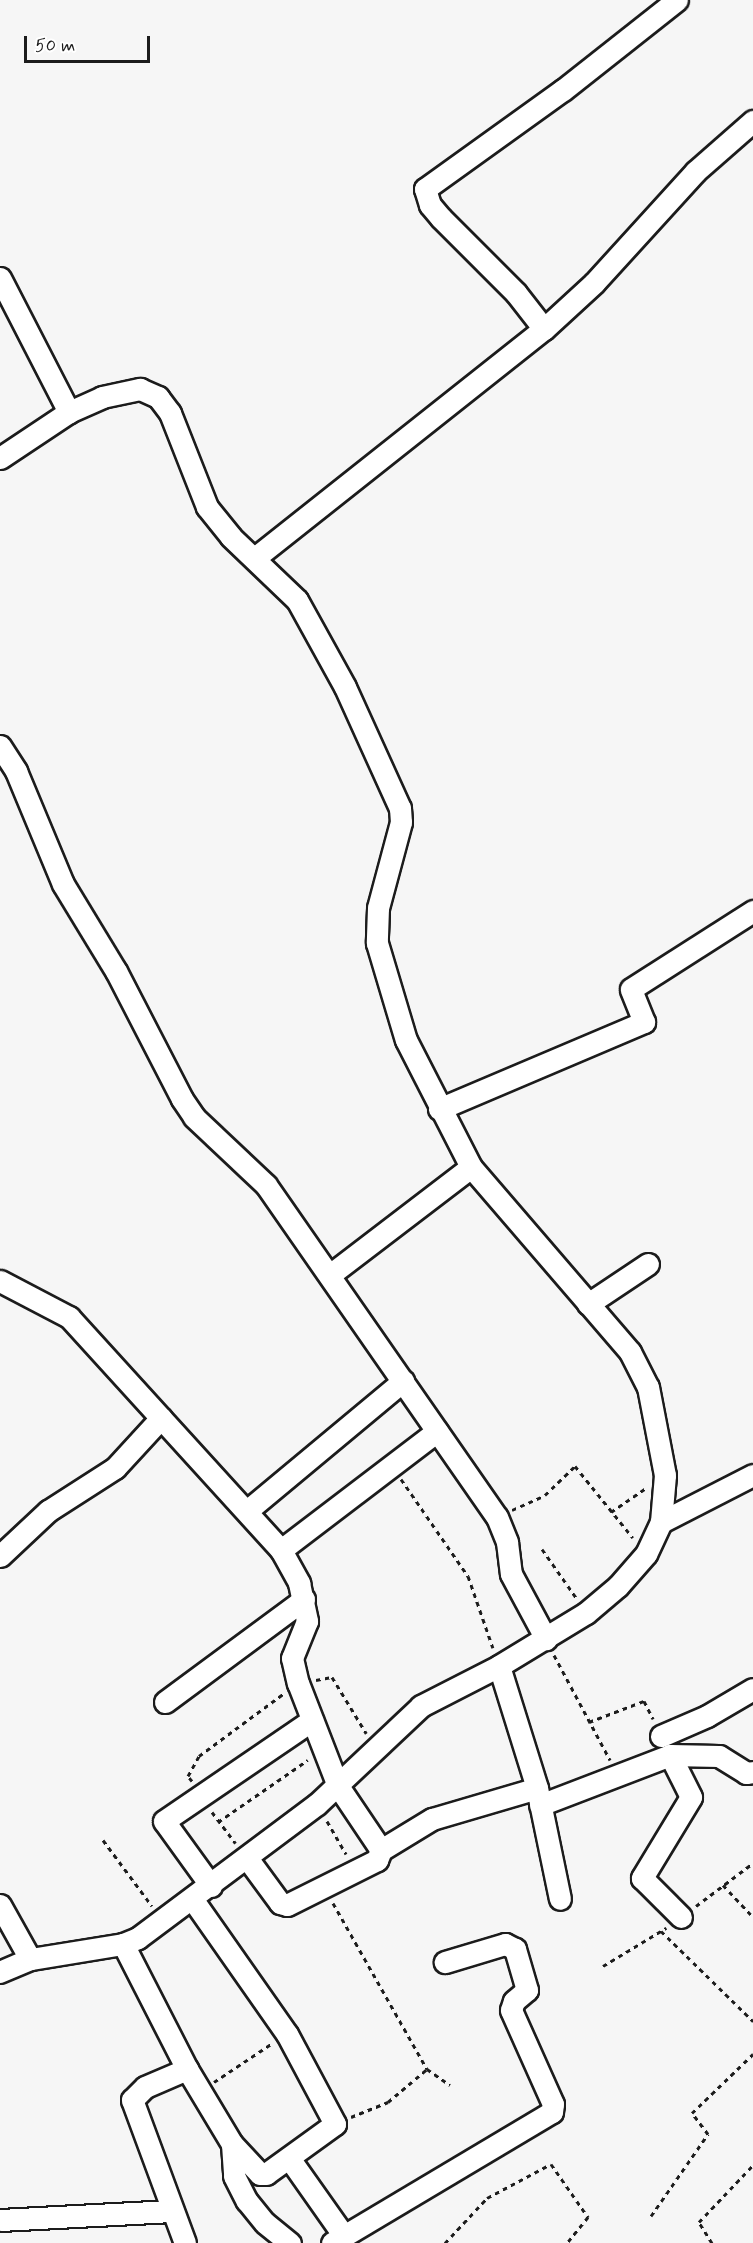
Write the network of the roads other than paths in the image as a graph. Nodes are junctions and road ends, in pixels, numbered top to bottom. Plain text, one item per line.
1 (677, 0) edge
2 (753, 121) edge
3 (0, 278) edge
4 (544, 329) junction
5 (69, 412) junction
6 (0, 458) edge
7 (256, 557) junction
8 (0, 746) edge
9 (753, 911) edge
10 (439, 1109) junction
11 (471, 1167) junction
12 (648, 1264) dead end
13 (331, 1274) junction
14 (0, 1281) edge
15 (588, 1304) junction
16 (403, 1381) junction
17 (161, 1418) junction
18 (437, 1431) junction
19 (753, 1475) edge
20 (248, 1510) junction
21 (661, 1522) junction
22 (281, 1550) junction
23 (0, 1556) edge
24 (304, 1599) junction
25 (546, 1639) junction
26 (499, 1666) junction
27 (753, 1689) edge
28 (165, 1702) dead end
29 (312, 1720) junction
30 (665, 1745) junction
31 (753, 1772) edge
32 (338, 1786) junction
33 (538, 1796) junction
34 (381, 1850) junction
35 (247, 1858) junction
36 (211, 1886) junction
37 (560, 1899) dead end
38 (192, 1900) junction
39 (0, 1905) edge
40 (681, 1917) dead end
41 (123, 1944) junction
42 (30, 1959) junction
43 (445, 1962) dead end
44 (0, 1972) edge
45 (187, 2069) junction
46 (232, 2144) junction
47 (289, 2158) junction
48 (172, 2211) junction
49 (0, 2220) edge
50 (338, 2239) edge
51 (185, 2243) edge
52 (290, 2243) edge

1 - 4 street
2 - 4 street
3 - 5 street
4 - 7 street
5 - 6 street
5 - 7 street
7 - 10 street
8 - 13 street
9 - 10 street
10 - 11 street
11 - 13 street
11 - 15 street
12 - 15 street
13 - 16 street
14 - 17 street
15 - 21 street
16 - 18 street
16 - 20 street
17 - 20 street
17 - 23 street
18 - 22 street
18 - 25 street
19 - 21 street
20 - 22 street
21 - 25 street
22 - 24 street
24 - 28 street
24 - 29 street
25 - 26 street
26 - 32 street
26 - 33 street
27 - 30 street
29 - 32 street
29 - 36 street
30 - 31 street
30 - 33 street
30 - 40 street
32 - 34 street
32 - 35 street
33 - 34 street
33 - 37 street
34 - 35 street
35 - 36 street
36 - 38 street
38 - 41 street
38 - 47 street
39 - 42 street
41 - 42 street
41 - 45 street
42 - 44 street
43 - 50 street
45 - 46 street
45 - 48 street
46 - 47 street
46 - 52 street
47 - 50 street
48 - 49 street
48 - 51 street

